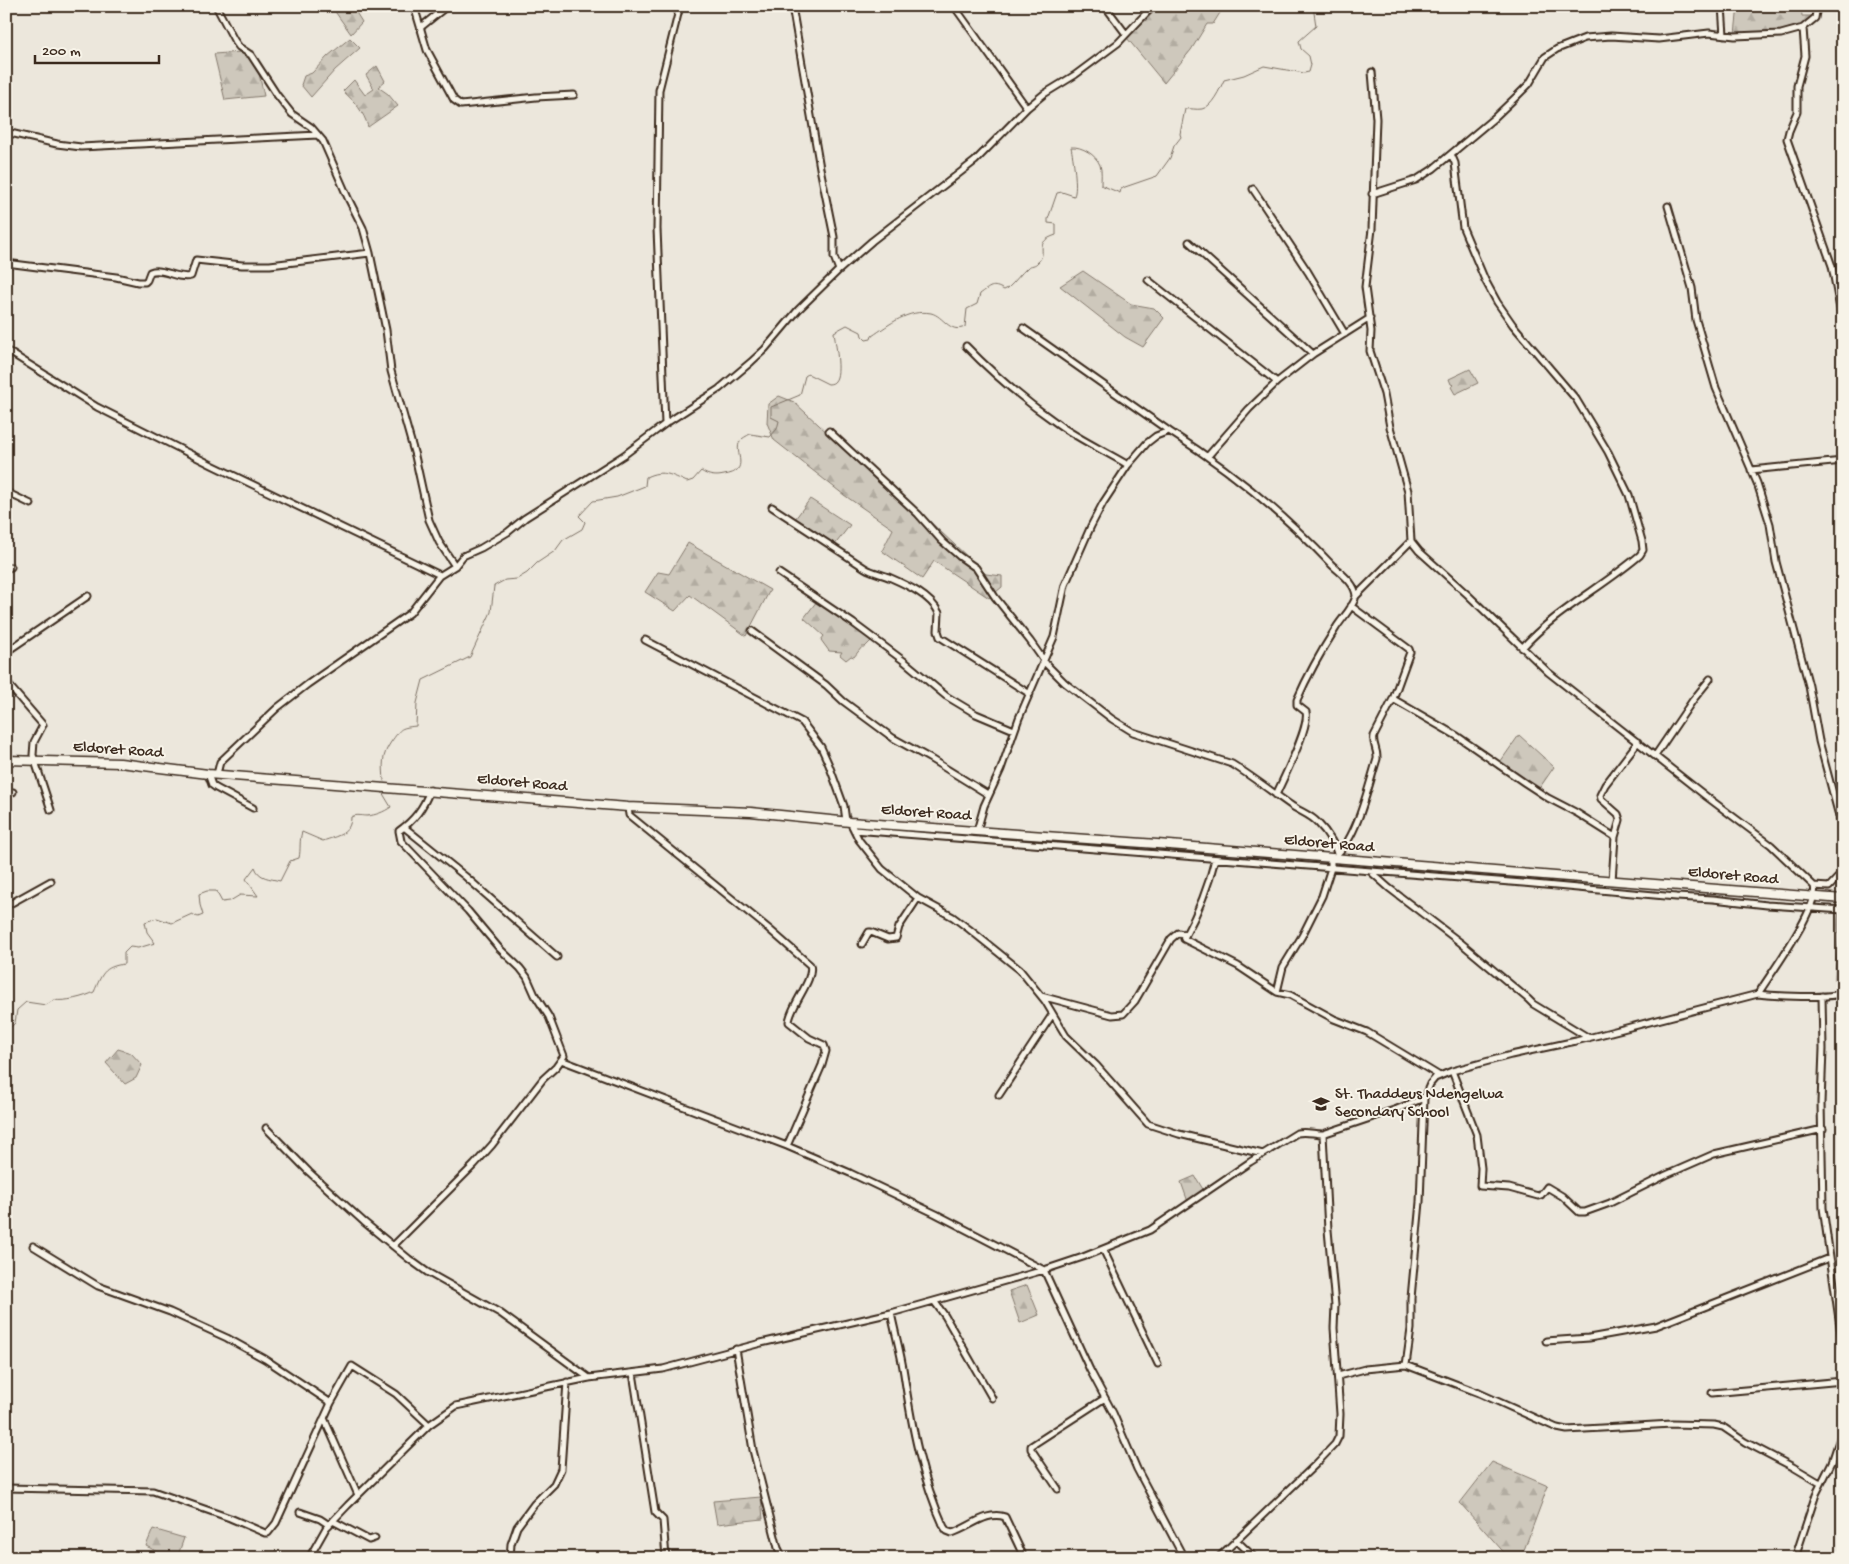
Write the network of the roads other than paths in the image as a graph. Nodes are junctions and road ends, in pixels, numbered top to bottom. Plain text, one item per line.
1 (216, 6) edge
2 (414, 6) edge
3 (447, 6) edge
4 (680, 6) edge
5 (792, 6) edge
6 (954, 6) edge
7 (1105, 6) edge
8 (1153, 6) edge
9 (1722, 6) edge
10 (1817, 6) edge
11 (421, 27) junction
12 (1803, 28) junction
13 (1126, 34) junction
14 (1724, 35) junction
15 (1372, 72) dead end
16 (574, 95) dead end
17 (1027, 108) junction
18 (6, 132) edge
19 (318, 135) junction
20 (1451, 154) junction
21 (1253, 189) dead end
22 (1372, 194) junction
23 (1668, 206) dead end
24 (1189, 242) dead end
25 (370, 253) junction
26 (6, 263) edge
27 (839, 270) junction
28 (1148, 280) dead end
29 (1370, 318) junction
30 (1843, 325) edge
31 (1023, 328) dead end
32 (1345, 334) junction
33 (966, 346) dead end
34 (6, 350) edge
35 (1313, 354) junction
36 (1277, 382) junction
37 (665, 424) junction
38 (828, 431) dead end
39 (1169, 431) junction
40 (1208, 456) junction
41 (1843, 462) edge
42 (1128, 465) junction
43 (1751, 470) junction
44 (6, 492) edge
45 (30, 504) dead end
46 (772, 507) dead end
47 (1411, 541) junction
48 (455, 566) junction
49 (778, 573) dead end
50 (439, 576) junction
51 (88, 596) dead end
52 (1356, 596) junction
53 (1352, 606) junction
54 (752, 631) dead end
55 (645, 640) dead end
56 (1522, 648) junction
57 (6, 652) edge
58 (1044, 661) junction
59 (1710, 679) dead end
60 (6, 682) edge
61 (1030, 694) junction
62 (1392, 699) junction
63 (1014, 730) junction
64 (1638, 742) junction
65 (1655, 756) junction
66 (6, 760) edge
67 (34, 760) junction
68 (208, 774) junction
69 (217, 774) junction
70 (430, 790) junction
71 (6, 792) edge
72 (13, 792) dead end
73 (989, 795) junction
74 (1276, 795) junction
75 (628, 807) junction
76 (253, 808) dead end
77 (51, 810) dead end
78 (848, 822) junction
79 (404, 827) junction
80 (854, 830) junction
81 (977, 831) junction
82 (1843, 831) edge
83 (1615, 837) junction
84 (1336, 857) junction
85 (1215, 858) junction
86 (1331, 868) junction
87 (1370, 872) junction
88 (1843, 872) edge
89 (1612, 880) junction
90 (51, 881) dead end
91 (1814, 886) junction
92 (1814, 897) junction
93 (918, 898) junction
94 (1843, 899) edge
95 (6, 906) edge
96 (1810, 908) junction
97 (1843, 910) edge
98 (1184, 939) junction
99 (862, 944) dead end
100 (557, 957) dead end
101 (1277, 992) junction
102 (1758, 994) junction
103 (1842, 995) edge
104 (1041, 996) junction
105 (1822, 996) junction
106 (1052, 1015) junction
107 (1589, 1038) junction
108 (561, 1060) junction
109 (1452, 1071) junction
110 (1438, 1075) junction
111 (999, 1095) dead end
112 (1424, 1098) junction
113 (266, 1128) dead end
114 (1822, 1129) junction
115 (1323, 1134) junction
116 (787, 1146) junction
117 (1263, 1154) junction
118 (33, 1246) dead end
119 (392, 1246) junction
120 (1103, 1249) junction
121 (1829, 1258) junction
122 (1044, 1270) junction
123 (934, 1301) junction
124 (891, 1313) junction
125 (1546, 1341) dead end
126 (1843, 1347) edge
127 (736, 1349) junction
128 (1158, 1364) dead end
129 (1406, 1365) junction
130 (633, 1373) junction
131 (1338, 1376) junction
132 (589, 1378) junction
133 (1843, 1381) edge
134 (567, 1382) junction
135 (1712, 1394) dead end
136 (992, 1398) dead end
137 (1105, 1398) junction
138 (331, 1403) junction
139 (324, 1418) junction
140 (429, 1425) junction
141 (1843, 1429) edge
142 (1820, 1483) junction
143 (6, 1488) edge
144 (1058, 1489) dead end
145 (358, 1495) junction
146 (300, 1512) dead end
147 (331, 1523) junction
148 (375, 1538) dead end
149 (1236, 1540) junction
150 (309, 1558) edge
151 (510, 1558) edge
152 (666, 1558) edge
153 (783, 1558) edge
154 (1021, 1558) edge
155 (1184, 1558) edge
156 (1218, 1558) edge
157 (1256, 1558) edge
158 (1795, 1558) edge

1 - 19 street
2 - 11 street
3 - 11 street
4 - 37 street
5 - 27 street
6 - 17 street
7 - 13 street
8 - 13 street
9 - 14 street
10 - 12 street
11 - 16 street
12 - 14 street
12 - 30 street
13 - 17 street
14 - 20 street
15 - 22 street
17 - 27 street
18 - 19 street
19 - 25 street
20 - 22 street
20 - 56 street
21 - 32 street
22 - 29 street
23 - 43 street
24 - 35 street
25 - 26 street
25 - 48 street
27 - 37 street
28 - 36 street
29 - 32 street
29 - 47 street
31 - 39 street
32 - 35 street
33 - 42 street
34 - 50 street
35 - 36 street
36 - 40 street
37 - 48 street
38 - 58 street
39 - 40 street
39 - 42 street
40 - 52 street
41 - 43 street
42 - 58 street
43 - 82 street
44 - 45 street
46 - 61 street
47 - 52 street
47 - 56 street
48 - 50 street
49 - 63 street
50 - 69 street
51 - 57 street
52 - 53 street
53 - 62 street
53 - 74 street
54 - 73 street
55 - 78 street
56 - 64 street
58 - 61 street
58 - 74 street
59 - 65 street
60 - 67 street
61 - 63 street
62 - 83 street
62 - 84 street
63 - 73 street
64 - 65 street
64 - 83 street
65 - 91 street
66 - 67 highway, Eldoret Road
67 - 68 highway, Eldoret Road
67 - 77 street
68 - 69 highway, Eldoret Road
68 - 76 street
69 - 70 highway, Eldoret Road
70 - 75 highway, Eldoret Road
70 - 79 street
71 - 72 street
73 - 81 street
74 - 84 street
75 - 78 highway, Eldoret Road
75 - 116 street
78 - 80 street
78 - 81 highway, Eldoret Road
79 - 100 street
79 - 108 street
80 - 85 street
80 - 93 street
81 - 84 highway, Eldoret Road
83 - 89 street
84 - 86 street
84 - 89 highway, Eldoret Road
85 - 86 street
85 - 98 street
86 - 87 street
86 - 101 street
87 - 96 street
87 - 107 street
88 - 91 street
89 - 92 highway, Eldoret Road
90 - 95 street
91 - 92 street
92 - 94 highway, Eldoret Road
92 - 96 street
93 - 99 street
93 - 104 street
96 - 97 street
96 - 102 street
97 - 103 street
98 - 101 street
98 - 104 street
101 - 110 street
102 - 105 street
102 - 107 street
103 - 105 street
104 - 106 street
105 - 114 street
106 - 111 street
106 - 117 street
107 - 109 street
108 - 116 street
108 - 119 street
109 - 110 street
109 - 114 street
110 - 112 street
112 - 115 street
112 - 129 street
113 - 119 street
114 - 121 street
115 - 117 street
115 - 131 street
116 - 122 street
117 - 120 street
118 - 138 street
119 - 132 street
120 - 122 street
120 - 128 street
121 - 125 street
121 - 126 street
122 - 123 street
122 - 137 street
123 - 124 street
123 - 136 street
124 - 127 street
124 - 154 street
127 - 130 street
127 - 153 street
129 - 131 street
129 - 142 street
130 - 132 street
130 - 152 street
131 - 149 street
132 - 134 street
133 - 135 street
134 - 140 street
134 - 151 street
137 - 144 street
137 - 155 street
138 - 139 street
138 - 140 street
139 - 143 street
139 - 145 street
140 - 145 street
141 - 142 street
142 - 158 street
145 - 147 street
146 - 147 street
147 - 148 street
147 - 150 street
149 - 156 street
149 - 157 street

